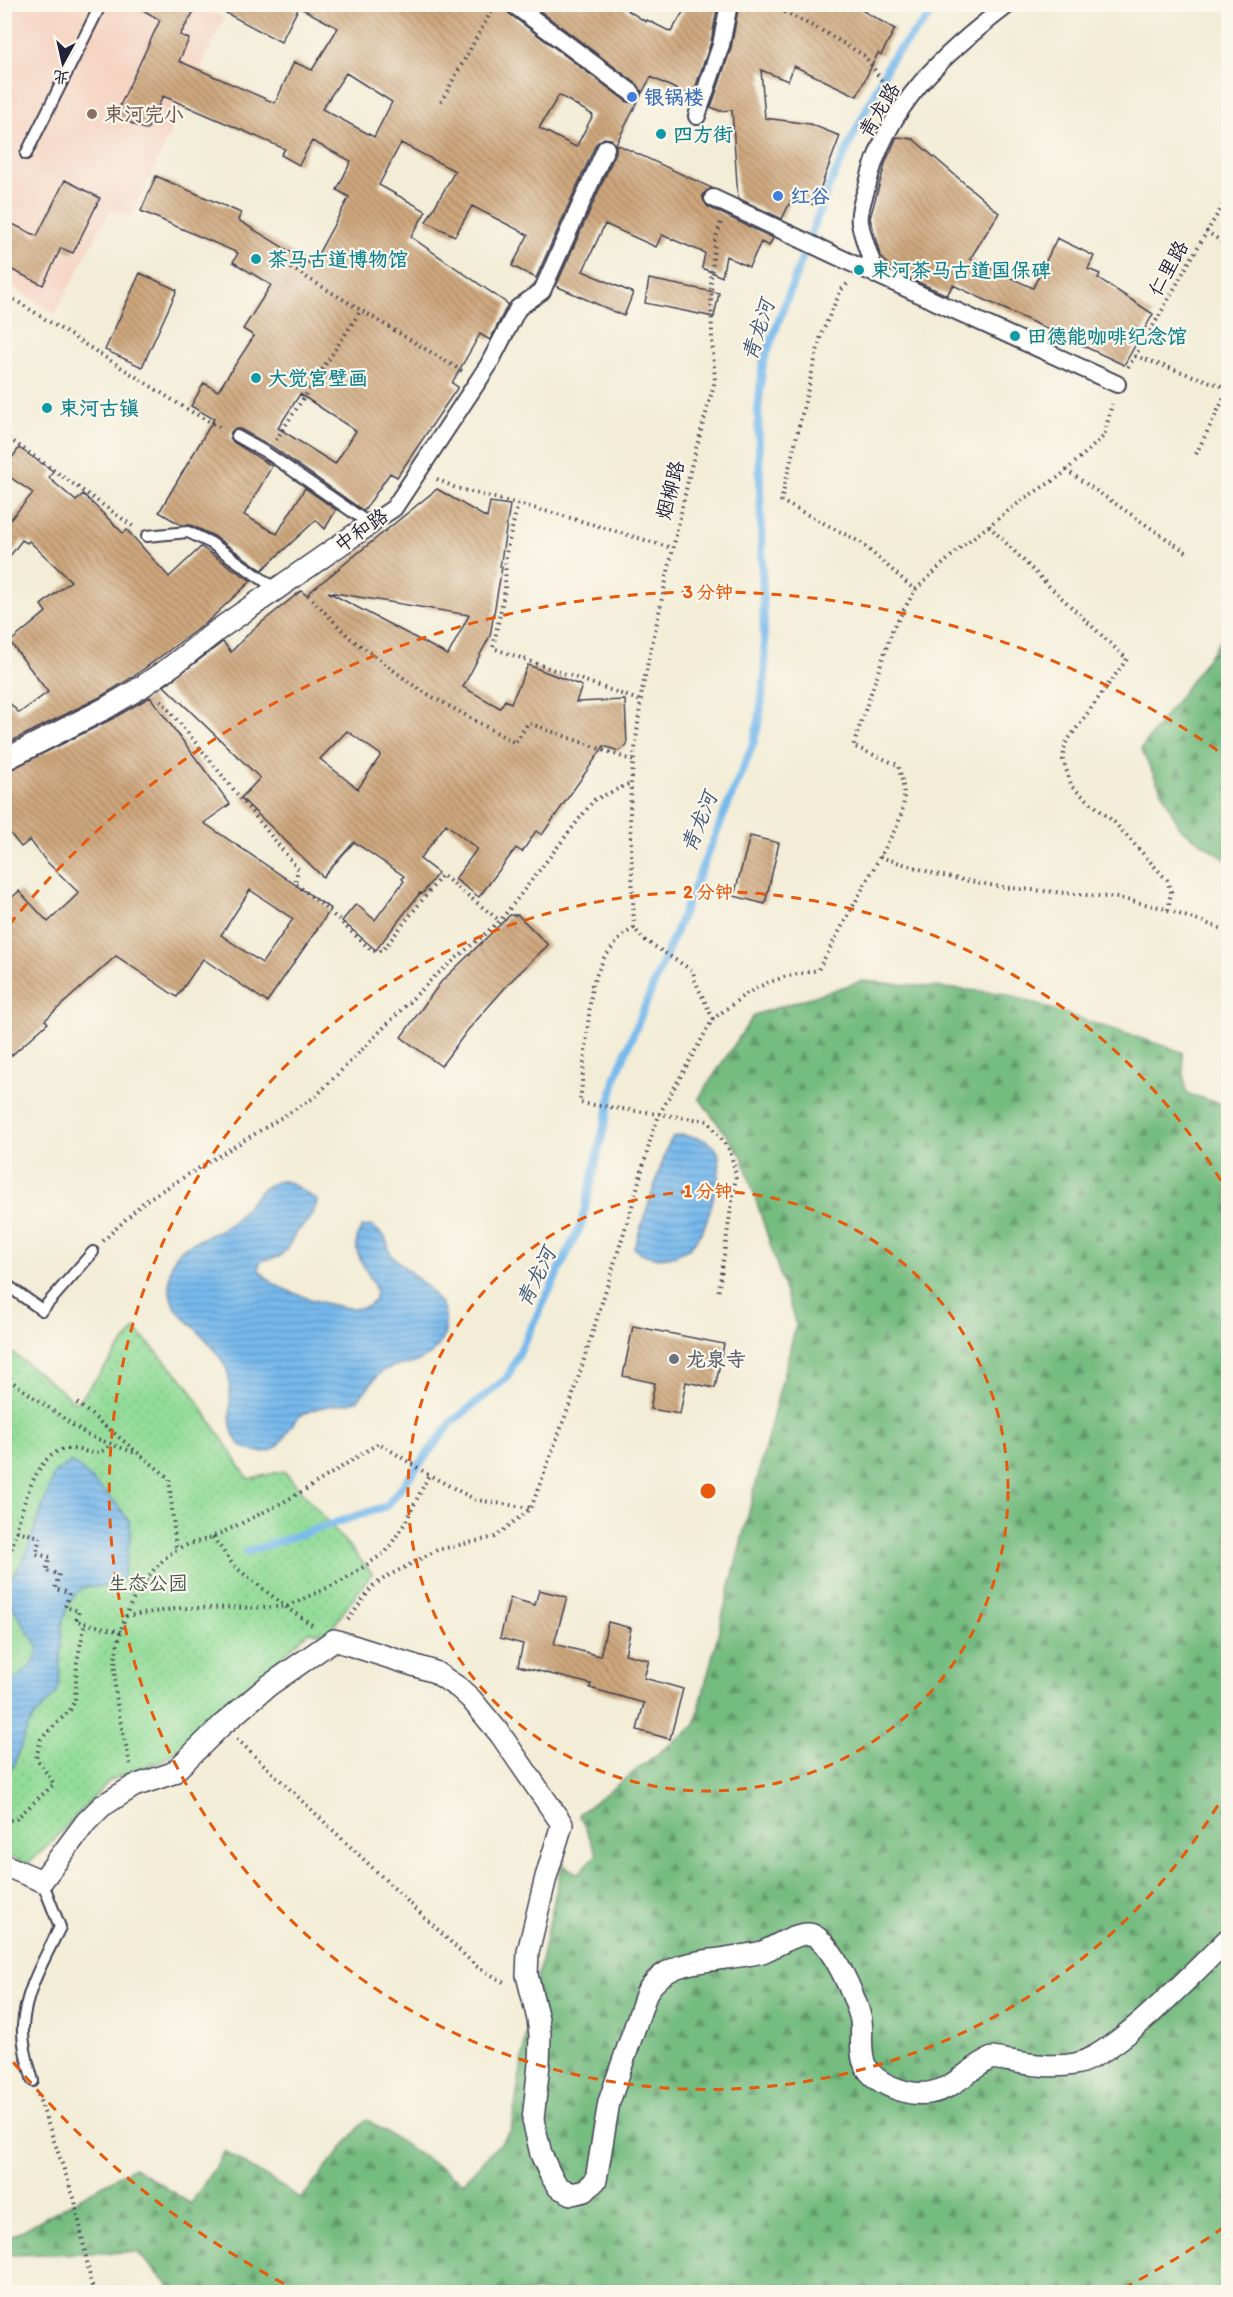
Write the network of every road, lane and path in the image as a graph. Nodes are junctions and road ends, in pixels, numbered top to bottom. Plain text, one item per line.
1 (100, 4) edge
2 (495, 4) edge
3 (513, 4) edge
4 (729, 4) edge
5 (768, 4) edge
6 (1009, 4) edge
7 (886, 89) dead end
8 (632, 93) dead end
9 (441, 102) dead end
10 (697, 116) dead end
11 (606, 148) dead end
12 (26, 154) dead end
13 (1228, 198) edge
14 (720, 201) joint
15 (1206, 231) junction
16 (1228, 246) edge
17 (291, 268) dead end
18 (866, 270) junction
19 (4, 293) edge
20 (361, 310) junction
21 (1135, 356) junction
22 (478, 380) junction
23 (1117, 384) junction
24 (1228, 389) edge
25 (4, 435) edge
26 (237, 436) joint
27 (267, 453) junction
28 (1196, 454) dead end
29 (418, 470) junction
30 (1066, 470) junction
31 (518, 504) junction
32 (370, 524) junction
33 (989, 526) junction
34 (147, 536) joint
35 (672, 548) junction
36 (1186, 552) dead end
37 (284, 583) junction
38 (915, 590) junction
39 (147, 683) junction
40 (640, 701) junction
41 (4, 760) edge
42 (634, 761) junction
43 (631, 783) junction
44 (880, 857) junction
45 (1168, 910) junction
46 (500, 921) junction
47 (634, 928) junction
48 (1228, 932) edge
49 (713, 1019) junction
50 (660, 1113) junction
51 (93, 1252) joint
52 (4, 1283) edge
53 (718, 1295) dead end
54 (4, 1376) edge
55 (77, 1403) dead end
56 (111, 1444) junction
57 (142, 1455) junction
58 (429, 1475) junction
59 (531, 1508) junction
60 (17, 1531) junction
61 (213, 1537) junction
62 (176, 1549) junction
63 (4, 1558) edge
64 (286, 1607) junction
65 (126, 1616) junction
66 (85, 1623) junction
67 (121, 1632) junction
68 (334, 1640) junction
69 (222, 1725) junction
70 (134, 1786) junction
71 (4, 1821) edge
72 (4, 1865) edge
73 (42, 1881) junction
74 (1228, 1939) edge
75 (533, 1999) junction
76 (33, 2081) joint
77 (93, 2292) edge

1 - 12 lane
2 - 9 path
3 - 8 street
4 - 10 street
5 - 7 path
6 - 18 street, 青龙路
11 - 22 street, 中和路
13 - 15 path, 仁里路
14 - 18 street
14 - 35 path, 烟柳路
15 - 16 path
15 - 21 path, 仁里路
17 - 20 path
18 - 23 street
18 - 38 path
19 - 26 path
20 - 22 path
20 - 27 path
21 - 23 path, 仁里路
21 - 24 path
22 - 29 street, 中和路
23 - 30 path, 仁里路
24 - 28 path
25 - 34 path
26 - 27 lane
27 - 32 lane
29 - 31 path
29 - 32 street, 中和路
30 - 33 path, 仁里路
30 - 36 path
31 - 35 path
31 - 40 path
32 - 37 street, 中和路
33 - 38 path, 仁里路
33 - 45 path
34 - 37 lane
35 - 40 path, 烟柳路
37 - 39 street, 中和路
37 - 42 path
38 - 44 path, 仁里路
39 - 41 street, 中和路
39 - 46 path
40 - 42 path, 烟柳路
42 - 43 path, 烟柳路
43 - 46 path
43 - 47 path, 烟柳路
44 - 45 path
44 - 49 path
45 - 48 path
46 - 51 path
47 - 49 path
47 - 50 path
49 - 50 path
50 - 53 path
50 - 59 path
51 - 52 lane
54 - 56 path
55 - 57 path
56 - 57 path
56 - 60 path
57 - 62 path
58 - 59 path
58 - 61 path
58 - 64 path
59 - 68 path
60 - 63 path
60 - 66 path
61 - 62 path
61 - 64 path
62 - 65 path
64 - 65 path
64 - 68 path
65 - 67 path
66 - 67 path
66 - 71 path
67 - 70 path
68 - 69 street
68 - 75 street
69 - 70 street
69 - 75 path
70 - 73 street
72 - 73 street
73 - 76 lane
74 - 75 street
76 - 77 path

